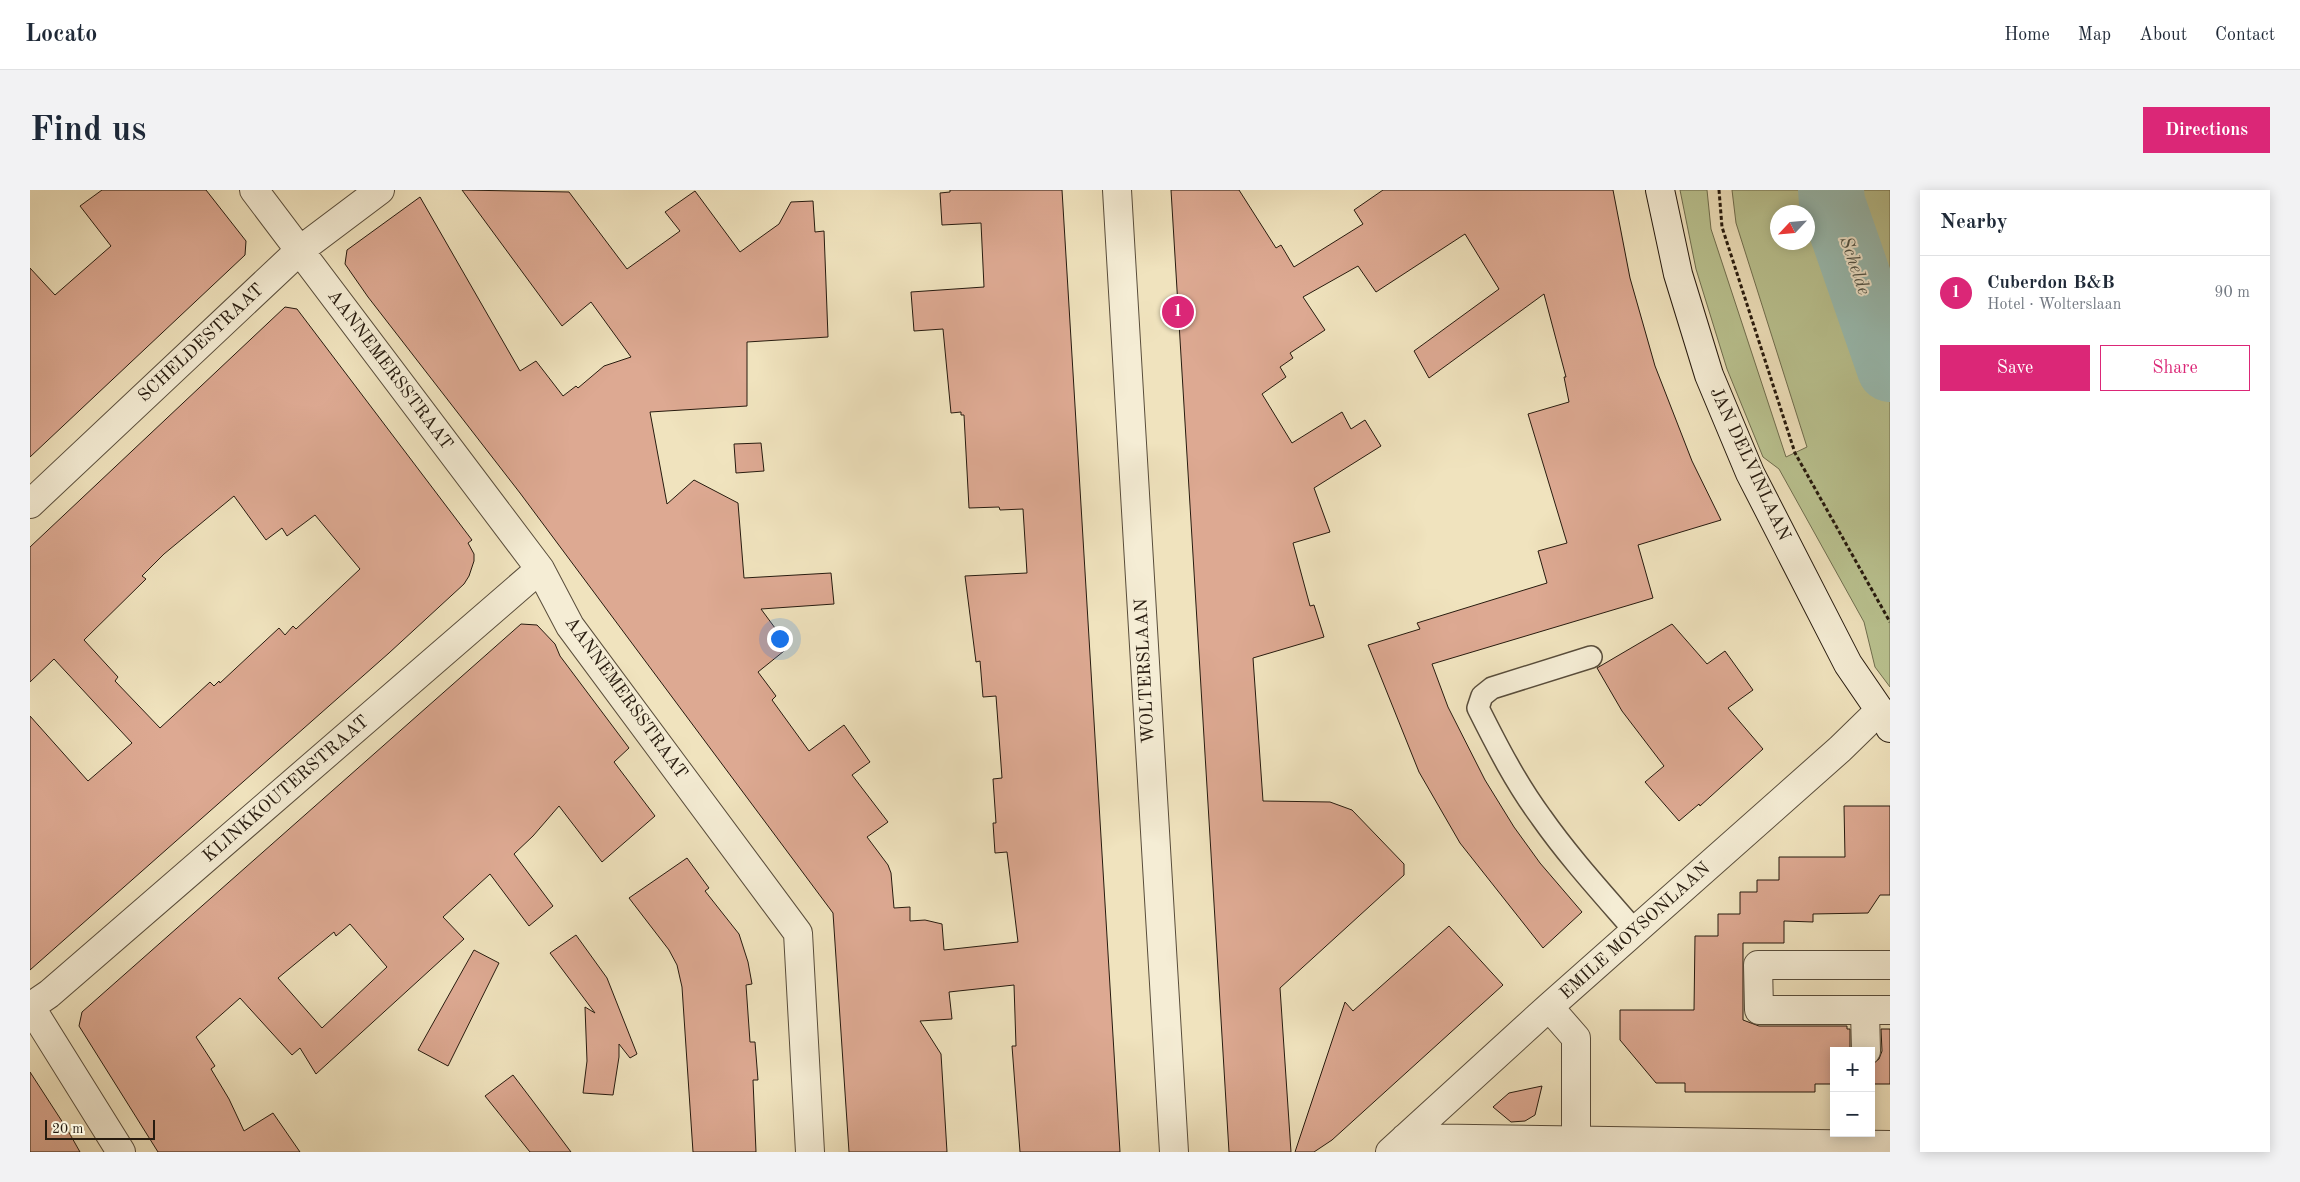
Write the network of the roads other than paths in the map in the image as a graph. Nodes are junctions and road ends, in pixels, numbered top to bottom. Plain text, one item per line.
1 (254, 190) edge
2 (380, 190) edge
3 (1117, 190) edge
4 (1660, 190) edge
5 (299, 251) junction
6 (30, 504) edge
7 (540, 569) junction
8 (1591, 657) dead end
9 (1886, 719) edge
10 (1635, 931) junction
11 (1890, 965) edge
12 (30, 1006) edge
13 (1549, 1007) junction
14 (1878, 1010) edge
15 (1867, 1047) edge
16 (1872, 1144) edge
17 (1398, 1145) edge
18 (1576, 1147) edge
19 (121, 1152) edge
20 (810, 1152) edge
21 (1174, 1152) edge

1 - 5 street, AANNEMERSSTRAAT
2 - 5 street, SCHELDESTRAAT
3 - 21 street, WOLTERSLAAN
4 - 9 street, JAN DELVINLAAN
5 - 6 street, SCHELDESTRAAT
5 - 7 street, AANNEMERSSTRAAT
7 - 12 street, KLINKKOUTERSTRAAT
7 - 20 street, AANNEMERSSTRAAT
8 - 10 lane
9 - 10 street, EMILE MOYSONLAAN
10 - 13 street, EMILE MOYSONLAAN
11 - 14 street
12 - 19 street
13 - 17 street, EMILE MOYSONLAAN
13 - 18 street
14 - 15 street
16 - 18 street
17 - 18 street

